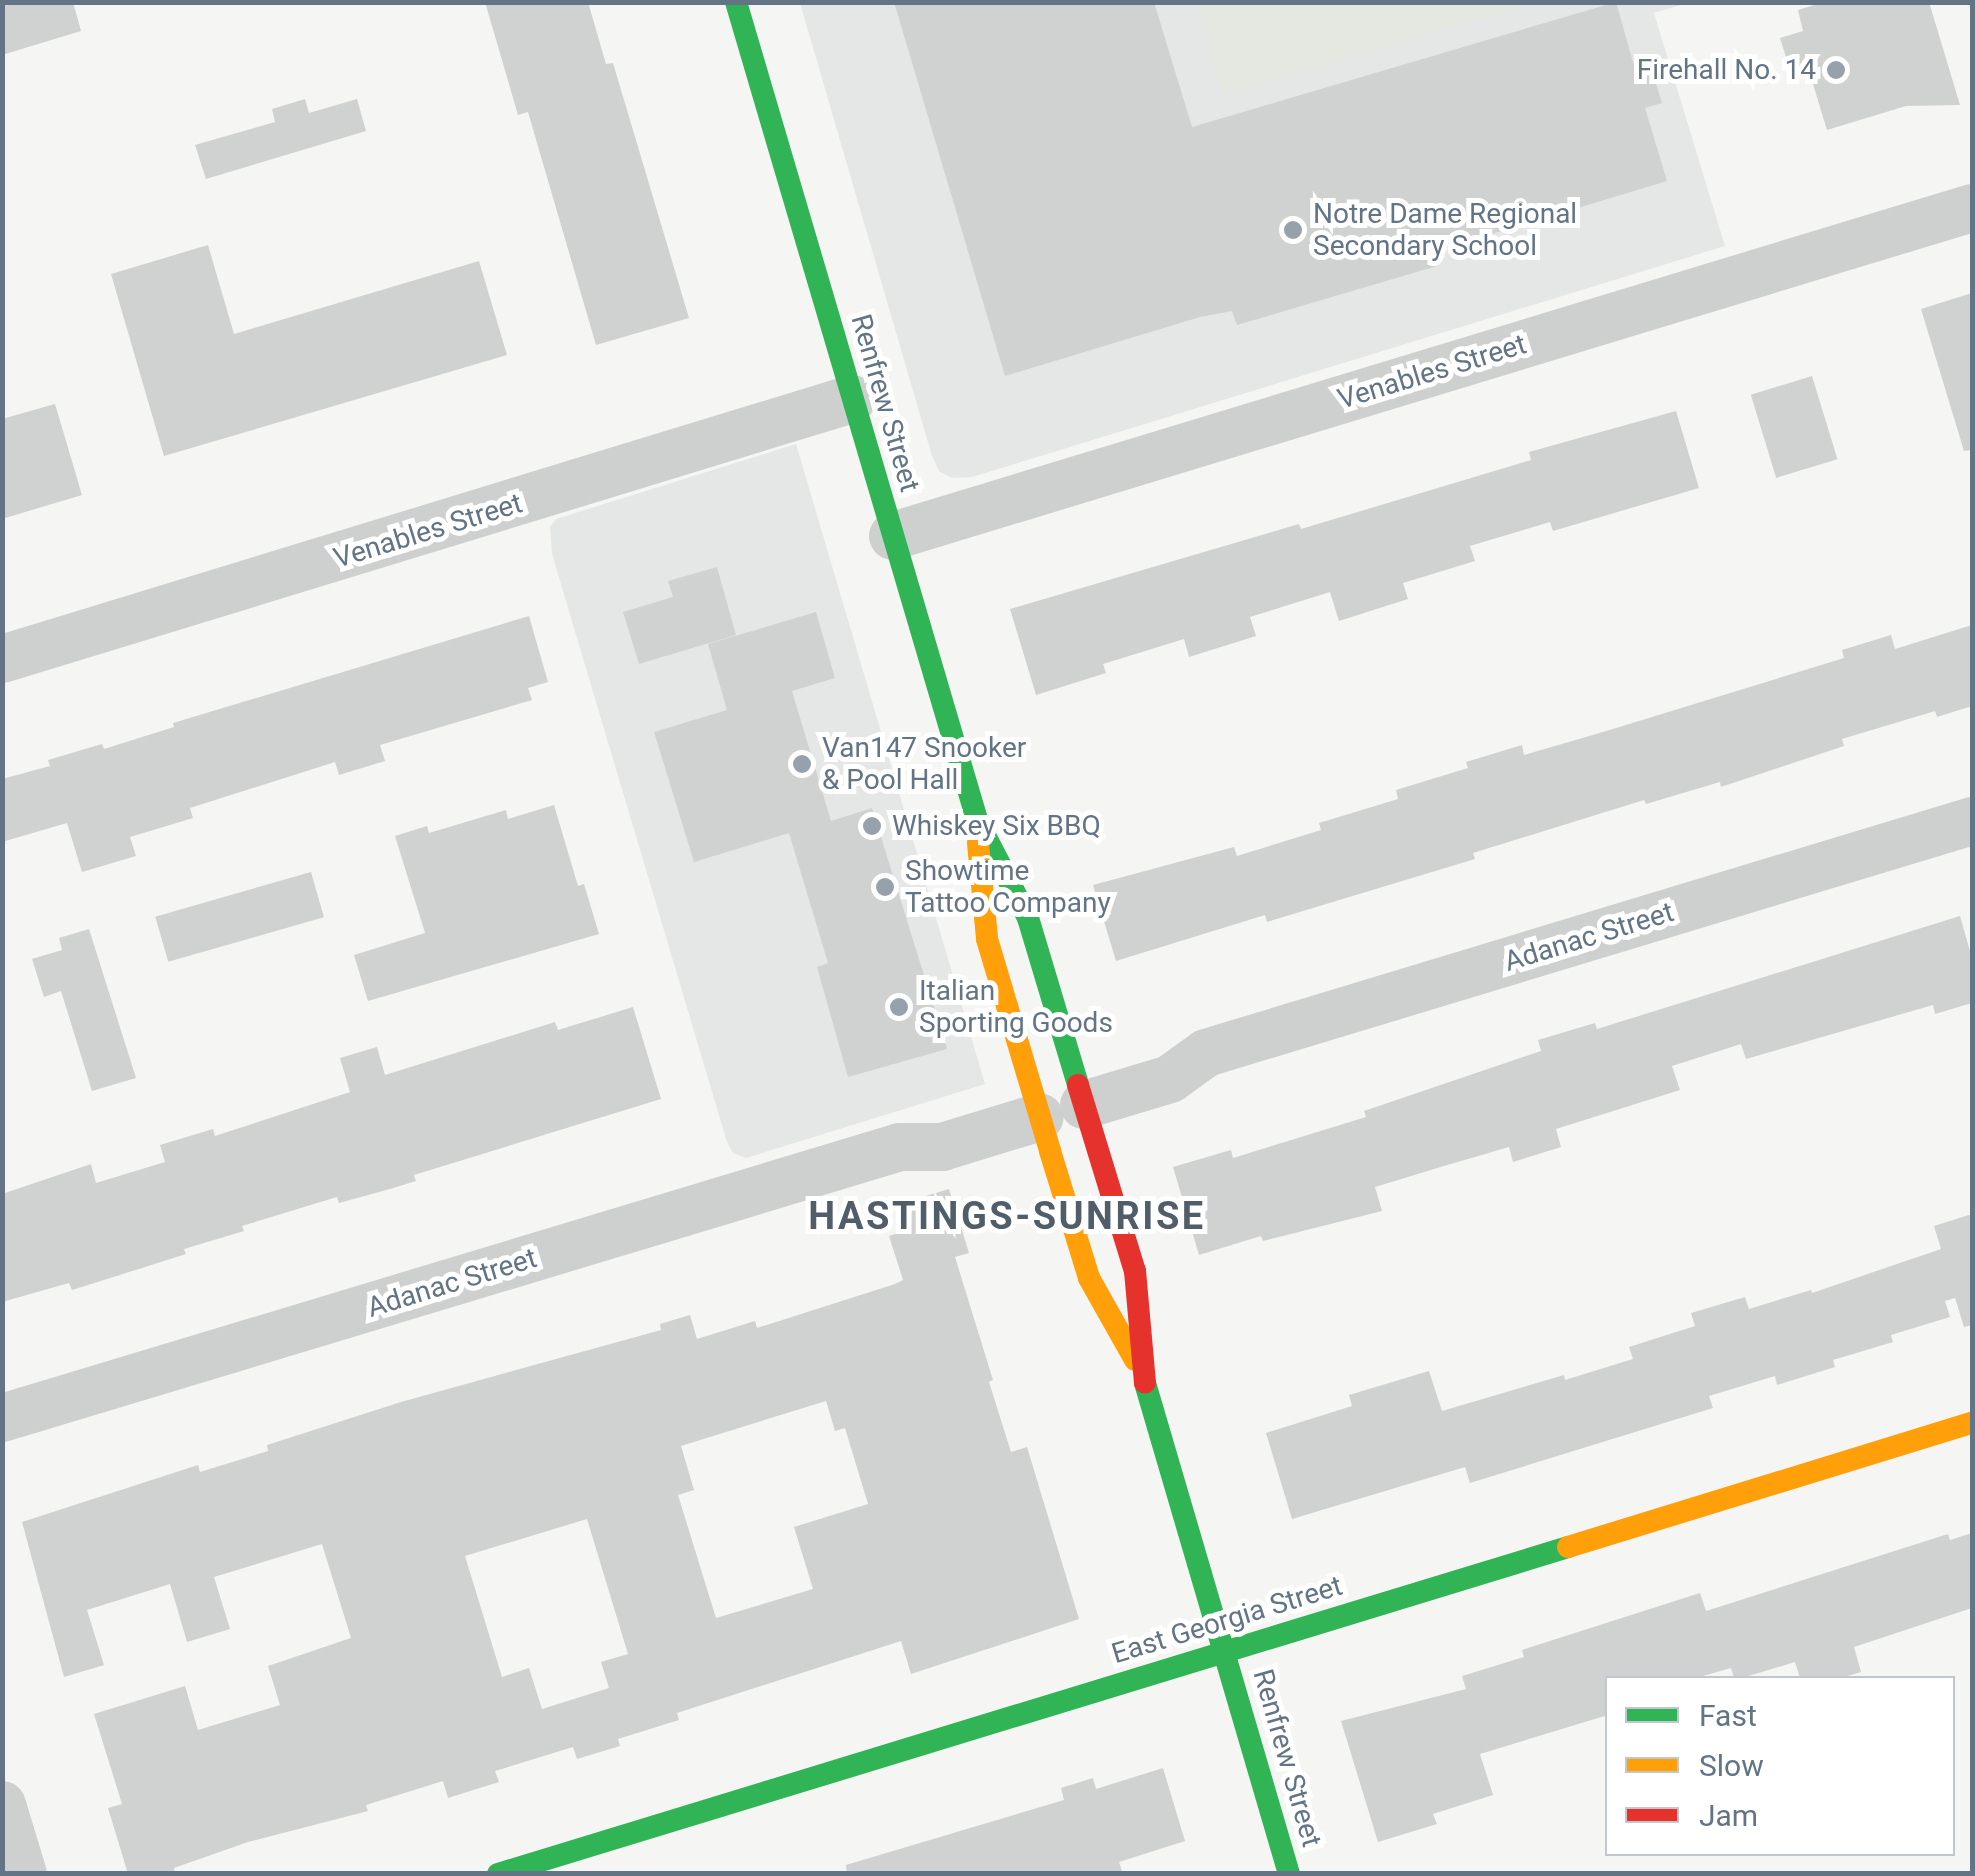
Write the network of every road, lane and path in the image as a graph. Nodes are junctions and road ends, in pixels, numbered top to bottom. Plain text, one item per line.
1 (736, 2) edge
2 (1972, 208) edge
3 (852, 400) junction
4 (892, 536) junction
5 (2, 659) edge
6 (976, 820) junction
7 (1972, 821) edge
8 (1059, 1099) junction
9 (1142, 1372) junction
10 (2, 1418) edge
11 (1972, 1423) edge
12 (1226, 1652) junction
13 (2, 1805) edge
14 (23, 1874) edge
15 (498, 1874) edge
16 (1289, 1874) edge

1 - 3 street, Renfrew Street
2 - 4 street, Venables Street
3 - 4 street, Renfrew Street
3 - 5 street, Venables Street
4 - 6 street, Renfrew Street
6 - 8 street, Renfrew Street
6 - 8 street, Renfrew Street
7 - 8 street, Adanac Street
8 - 9 street, Renfrew Street
8 - 9 street, Renfrew Street
8 - 10 street, Adanac Street
9 - 12 street, Renfrew Street
11 - 12 street, East Georgia Street
12 - 15 street, East Georgia Street
12 - 16 street, Renfrew Street
13 - 14 street

